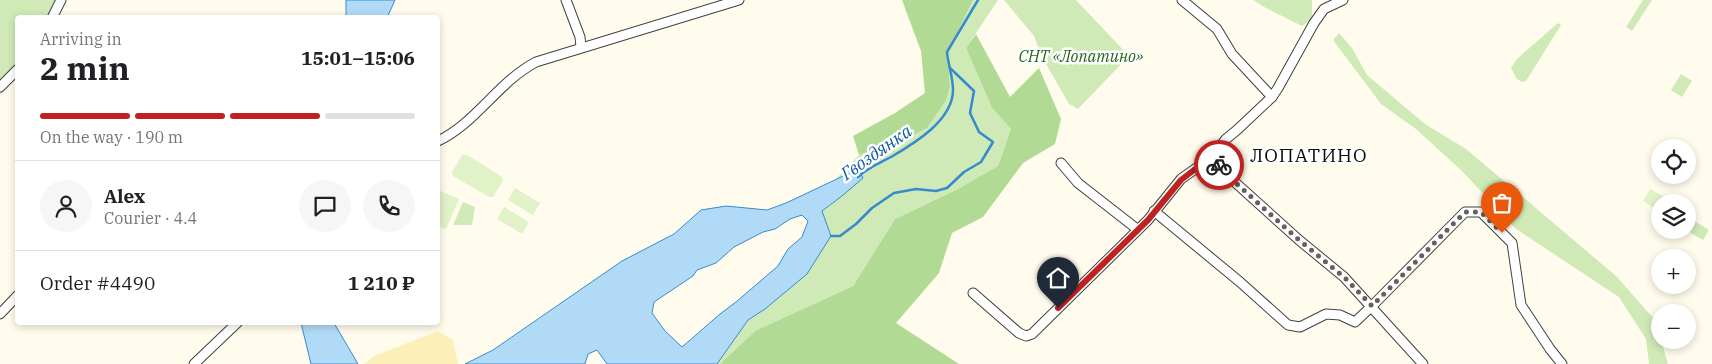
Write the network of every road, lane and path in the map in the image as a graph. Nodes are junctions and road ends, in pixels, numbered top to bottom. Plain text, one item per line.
1 (61, 0) edge
2 (566, 0) edge
3 (738, 0) edge
4 (1182, 0) edge
5 (1343, 0) edge
6 (54, 15) edge
7 (581, 47) junction
8 (15, 72) edge
9 (0, 87) edge
10 (1272, 97) junction
11 (440, 140) edge
12 (1212, 156) junction
13 (1061, 163) dead end
14 (1154, 211) junction
15 (1137, 229) junction
16 (973, 293) dead end
17 (15, 298) edge
18 (1372, 306) junction
19 (0, 314) edge
20 (235, 325) edge
21 (194, 364) edge
22 (1423, 364) edge
23 (1562, 364) edge

1 - 6 street
2 - 7 street
3 - 7 street
4 - 10 street
5 - 10 street
7 - 11 street
8 - 9 street
10 - 12 street
12 - 14 street
12 - 18 street
13 - 15 street
14 - 15 street
14 - 18 street
15 - 16 street
17 - 19 street
18 - 22 street
18 - 23 street
20 - 21 street

